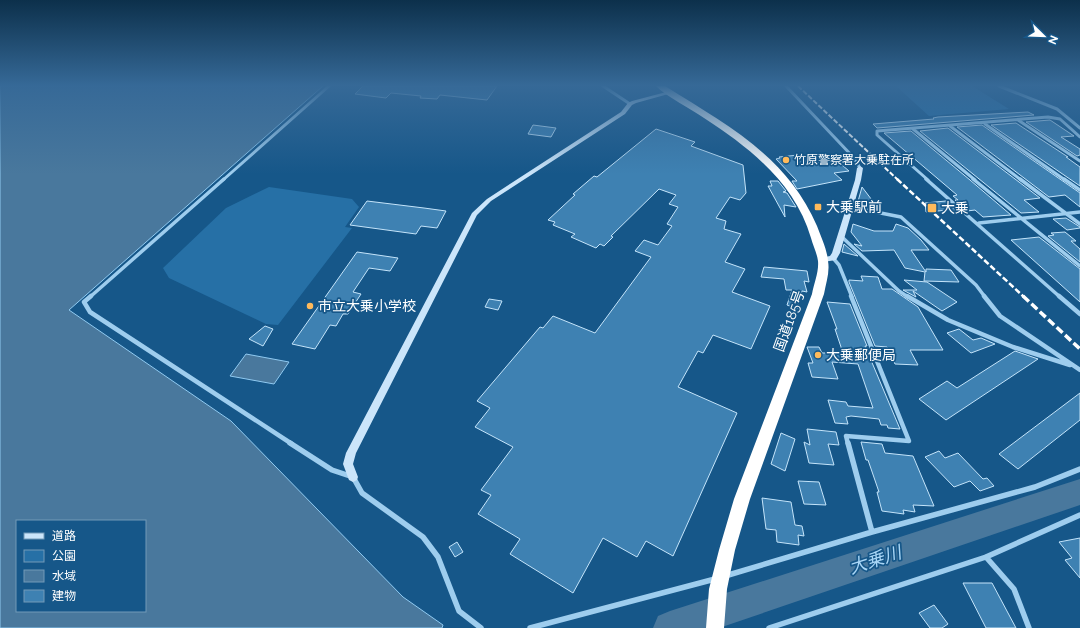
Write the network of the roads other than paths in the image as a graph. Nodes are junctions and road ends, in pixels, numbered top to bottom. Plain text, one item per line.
1 (296, 115) edge
2 (619, 115) edge
3 (705, 115) edge
4 (814, 115) edge
5 (1065, 115) edge
6 (1018, 120) junction
7 (985, 123) junction
8 (950, 126) junction
9 (1080, 128) edge
10 (913, 129) junction
11 (1080, 137) edge
12 (1080, 161) edge
13 (860, 168) joint
14 (1080, 190) edge
15 (850, 207) junction
16 (1080, 212) edge
17 (1066, 213) junction
18 (1022, 218) junction
19 (979, 223) junction
20 (1080, 224) edge
21 (842, 237) junction
22 (828, 259) junction
23 (1080, 266) edge
24 (1080, 314) edge
25 (1078, 369) edge
26 (1080, 469) edge
27 (353, 477) junction
28 (1080, 515) edge
29 (872, 532) junction
30 (986, 557) junction
31 (719, 583) junction
32 (481, 628) edge
33 (530, 628) edge
34 (715, 628) edge
35 (769, 628) edge
36 (1029, 628) edge

1 - 27 street
2 - 27 street
3 - 22 highway, 国道185号
4 - 13 street
5 - 9 street
6 - 7 street
6 - 11 street
6 - 12 street
7 - 8 street
7 - 14 street
8 - 10 street
8 - 17 street
10 - 18 street
10 - 19 street
13 - 15 street
15 - 21 street
15 - 25 street
16 - 17 street
17 - 18 street
17 - 20 street
18 - 19 street
18 - 23 street
19 - 24 street
21 - 22 street
21 - 25 street
22 - 29 street
22 - 31 highway, 国道185号
26 - 29 street
27 - 32 street
28 - 30 street
29 - 31 street
30 - 35 street
30 - 36 street
31 - 33 street
31 - 34 highway, 国道185号

